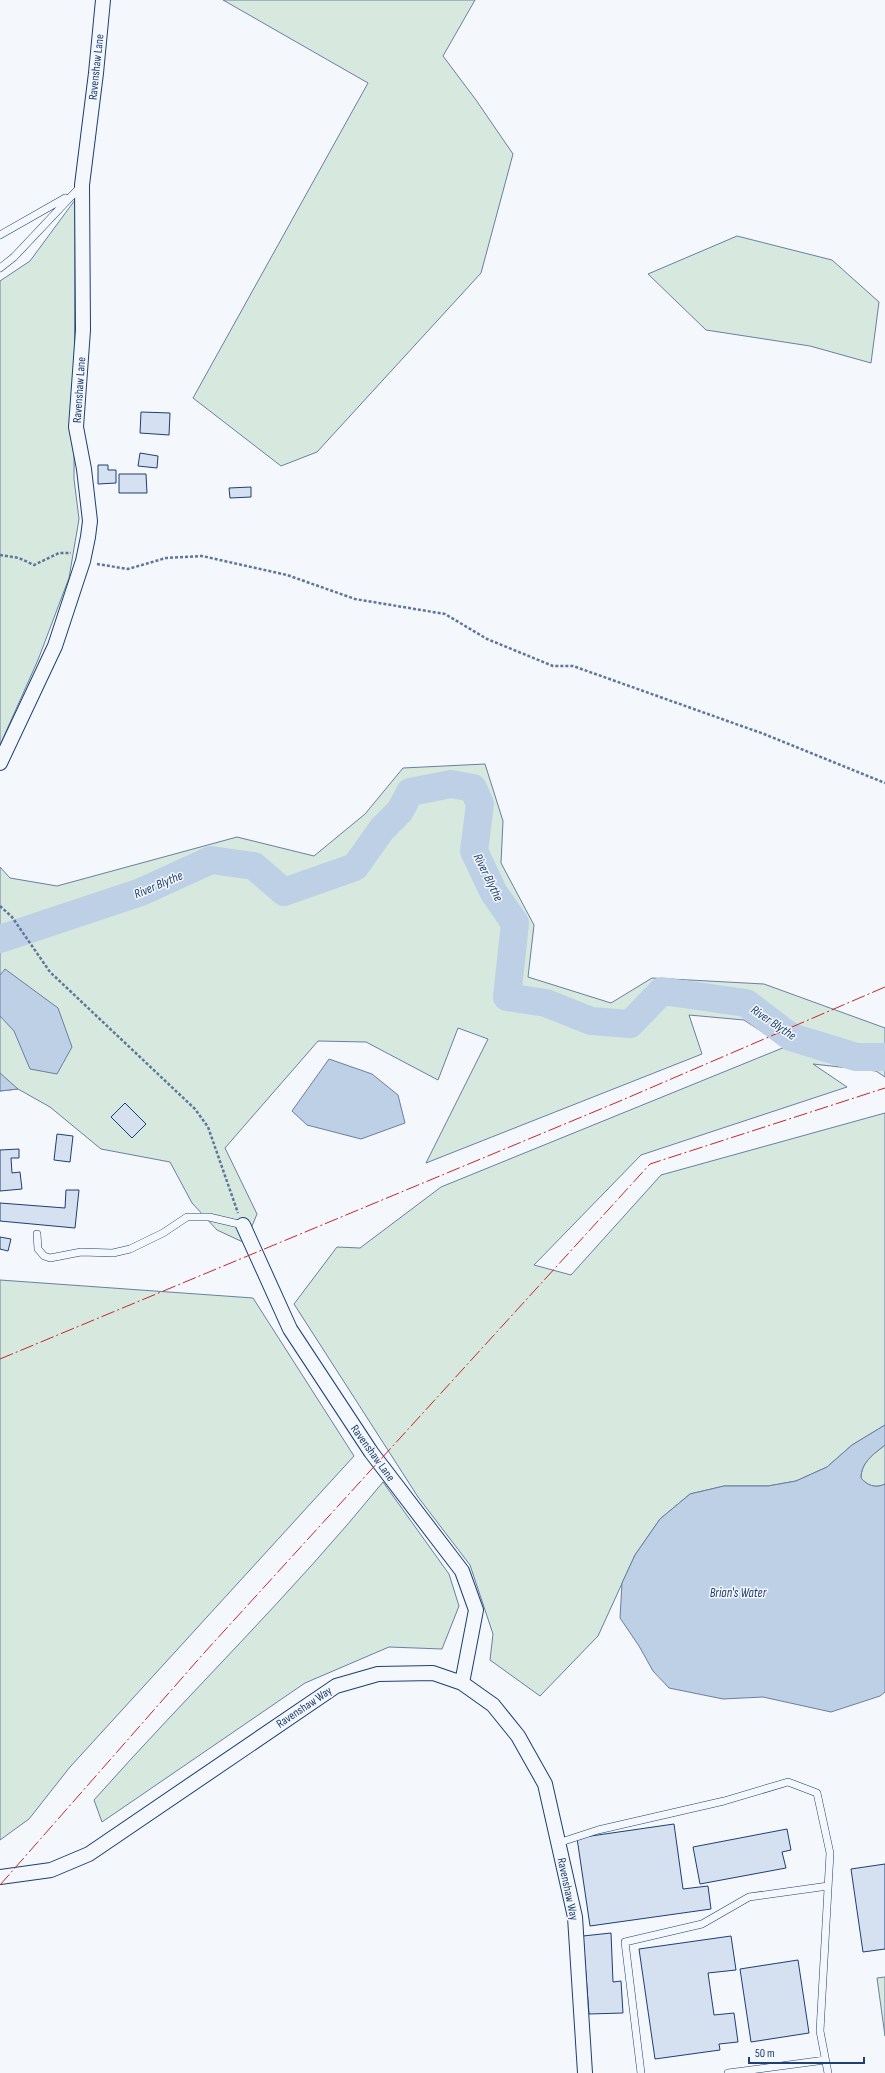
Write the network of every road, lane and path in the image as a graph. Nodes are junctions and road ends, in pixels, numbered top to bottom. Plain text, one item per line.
1 (103, 0) edge
2 (77, 190) junction
3 (0, 235) edge
4 (0, 268) edge
5 (0, 555) edge
6 (83, 561) junction
7 (0, 763) edge
8 (885, 783) edge
9 (0, 906) edge
10 (243, 1225) junction
11 (37, 1234) dead end
12 (462, 1683) junction
13 (558, 1843) junction
14 (0, 1877) edge
15 (828, 1886) junction
16 (825, 2060) junction
17 (585, 2073) edge
18 (641, 2073) edge
19 (728, 2073) edge
20 (828, 2073) edge

1 - 2 street, Ravenshaw Lane
2 - 3 lane
2 - 4 lane
2 - 6 street, Ravenshaw Lane
5 - 6 path
6 - 7 street, Ravenshaw Lane
6 - 8 path
9 - 10 path
10 - 11 lane
10 - 12 street, Ravenshaw Lane
12 - 13 street, Ravenshaw Way
12 - 14 street, Ravenshaw Way
13 - 15 lane
13 - 17 street, Ravenshaw Way
15 - 16 lane
15 - 18 lane
16 - 19 lane
16 - 20 lane

